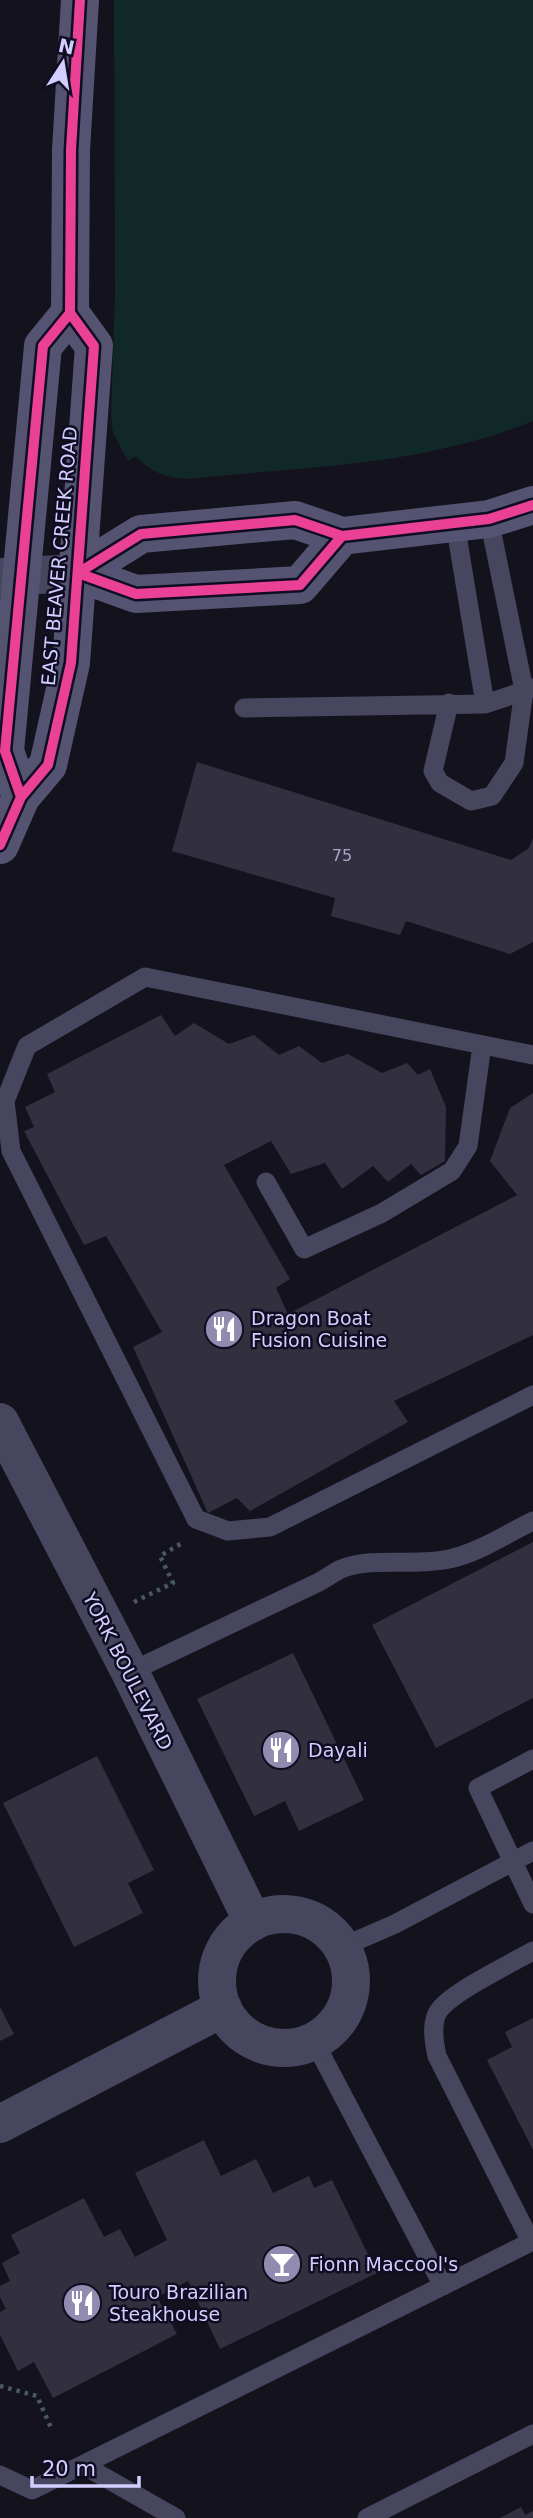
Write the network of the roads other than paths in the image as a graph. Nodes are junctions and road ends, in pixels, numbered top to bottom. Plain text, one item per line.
1 (80, 0) edge
2 (70, 313) junction
3 (533, 505) edge
4 (472, 521) junction
5 (342, 536) junction
6 (78, 573) junction
7 (11, 577) edge
8 (529, 689) edge
9 (449, 703) junction
10 (485, 704) junction
11 (244, 708) dead end
12 (21, 797) junction
13 (0, 845) edge
14 (482, 1045) junction
15 (533, 1055) edge
16 (266, 1182) dead end
17 (533, 1395) edge
18 (0, 1422) edge
19 (533, 1521) edge
20 (130, 1672) junction
21 (533, 1759) edge
22 (533, 1851) edge
23 (513, 1861) junction
24 (533, 1904) edge
25 (253, 1922) junction
26 (342, 1947) junction
27 (533, 1951) edge
28 (223, 2008) junction
29 (314, 2041) junction
30 (0, 2124) edge
31 (532, 2241) edge
32 (443, 2286) junction
33 (533, 2434) edge
34 (83, 2465) junction
35 (0, 2475) edge
36 (176, 2518) edge
37 (367, 2518) edge

1 - 2 street
2 - 6 street, EAST BEAVER CREEK ROAD
2 - 7 street, EAST BEAVER CREEK ROAD
3 - 4 street
4 - 5 street
4 - 8 lane
4 - 10 lane
5 - 6 street
5 - 6 street
6 - 7 street
6 - 12 street, EAST BEAVER CREEK ROAD
7 - 12 street, EAST BEAVER CREEK ROAD
8 - 9 lane
8 - 10 lane
9 - 10 lane
9 - 11 lane
12 - 13 street, EAST BEAVER CREEK ROAD
14 - 15 lane
14 - 16 lane
14 - 17 lane
18 - 20 street, YORK BOULEVARD
19 - 20 lane
20 - 25 street, YORK BOULEVARD
21 - 23 lane
22 - 23 lane
23 - 24 lane
23 - 26 lane
25 - 26 street
25 - 28 street
26 - 29 street
27 - 31 lane
28 - 29 street
28 - 30 street
29 - 32 lane
31 - 32 lane
32 - 34 lane
33 - 37 lane
34 - 35 lane
34 - 36 lane

